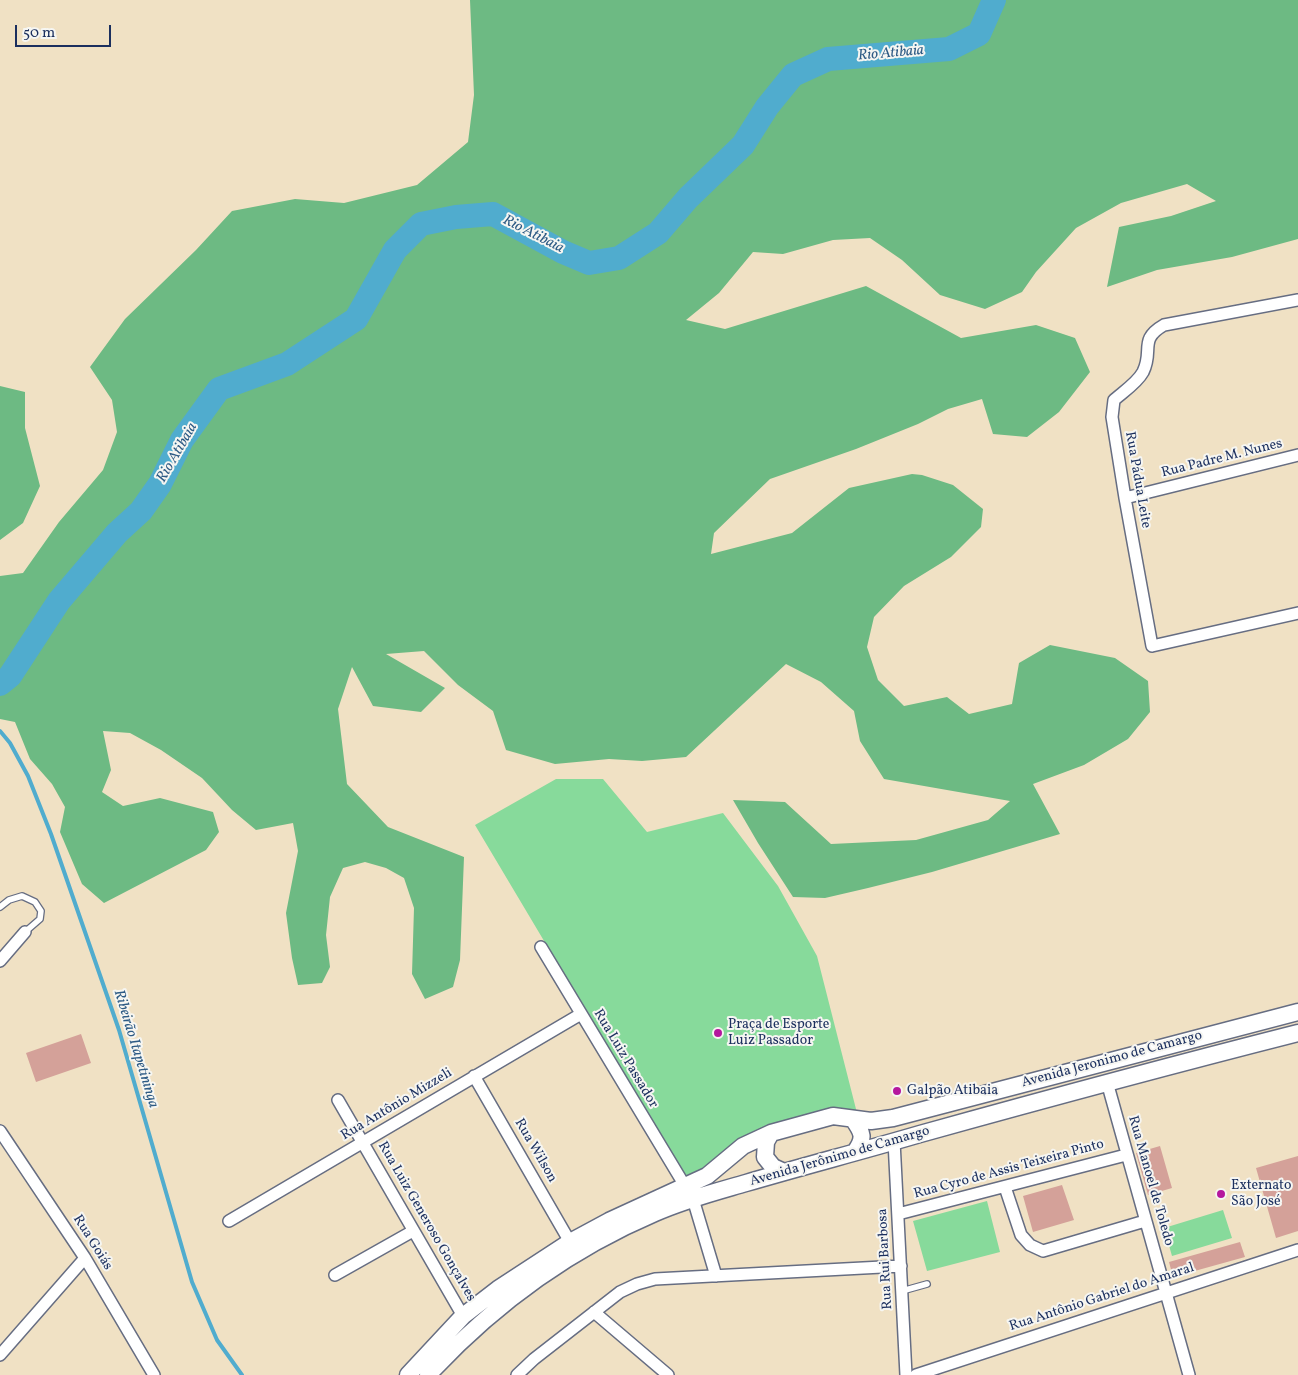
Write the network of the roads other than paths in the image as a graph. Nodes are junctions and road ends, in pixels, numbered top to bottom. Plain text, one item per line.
1 (1298, 300) edge
2 (1298, 456) edge
3 (1125, 498) junction
4 (1298, 613) edge
5 (0, 907) edge
6 (25, 932) joint
7 (541, 947) dead end
8 (0, 961) edge
9 (1298, 1012) edge
10 (580, 1014) junction
11 (1298, 1033) edge
12 (474, 1076) junction
13 (1107, 1082) junction
14 (338, 1100) dead end
15 (854, 1119) junction
16 (0, 1131) edge
17 (771, 1133) junction
18 (363, 1142) junction
19 (894, 1142) junction
20 (855, 1152) junction
21 (1126, 1155) junction
22 (784, 1172) junction
23 (1005, 1187) junction
24 (689, 1193) junction
25 (898, 1214) junction
26 (229, 1221) dead end
27 (1145, 1221) junction
28 (413, 1231) junction
29 (570, 1242) junction
30 (1298, 1250) edge
31 (85, 1258) junction
32 (901, 1266) junction
33 (335, 1275) dead end
34 (716, 1276) junction
35 (927, 1284) dead end
36 (902, 1292) junction
37 (1166, 1292) junction
38 (594, 1312) junction
39 (463, 1316) junction
40 (0, 1355) edge
41 (154, 1375) edge
42 (408, 1375) edge
43 (428, 1375) edge
44 (517, 1375) edge
45 (668, 1375) edge
46 (906, 1375) edge
47 (916, 1375) edge
48 (1189, 1375) edge

1 - 3 street, Rua Pádua Leite
2 - 3 street, Rua Padre M. Nunes
3 - 4 street, Rua Pádua Leite
5 - 6 lane
6 - 8 street
7 - 10 street, Rua Luiz Passador
9 - 15 main road, Avenida Jeronimo de Camargo
10 - 12 street, Rua Antônio Mizzeli
10 - 24 street, Rua Luiz Passador
11 - 13 main road, Avenida Jerônimo de Camargo
12 - 18 street, Rua Antônio Mizzeli
12 - 29 street, Rua Wilson
13 - 19 main road, Avenida Jerônimo de Camargo
13 - 21 street, Rua Manoel de Toledo
14 - 18 street, Rua Luiz Generoso Gonçalves
15 - 17 main road, Avenida Jeronimo de Camargo
15 - 20 main road
16 - 31 street, Rua Goiás
17 - 22 main road
17 - 24 main road, Avenida Jeronimo de Camargo
18 - 26 street, Rua Antônio Mizzeli
18 - 28 street, Rua Luiz Generoso Gonçalves
19 - 20 main road, Avenida Jerônimo de Camargo
19 - 25 street, Rua Rui Barbosa
20 - 22 main road, Avenida Jerônimo de Camargo
21 - 23 street, Rua Cyro de Assis Teixeira Pinto
21 - 27 street, Rua Manoel de Toledo
22 - 24 main road, Avenida Jerônimo de Camargo
23 - 25 street, Rua Cyro de Assis Teixeira Pinto
23 - 27 street
24 - 29 main road, Avenida Jeronimo de Camargo
24 - 34 street, Rua Luiz Passador
24 - 43 main road, Avenida Jerônimo de Camargo
25 - 32 street, Rua Rui Barbosa
27 - 37 street, Rua Manoel de Toledo
28 - 33 street
28 - 39 street, Rua Luiz Generoso Gonçalves
29 - 39 main road, Avenida Jeronimo de Camargo
30 - 37 street, Rua Antônio Gabriel do Amaral
31 - 40 street
31 - 41 street, Rua Goiás
32 - 34 street
32 - 36 street, Rua Rui Barbosa
34 - 38 street
35 - 36 lane
36 - 46 street, Rua Rui Barbosa
37 - 47 street, Rua Antônio Gabriel do Amaral
37 - 48 street, Rua Manoel de Toledo
38 - 44 street
38 - 45 street
39 - 42 main road, Avenida Jeronimo de Camargo

